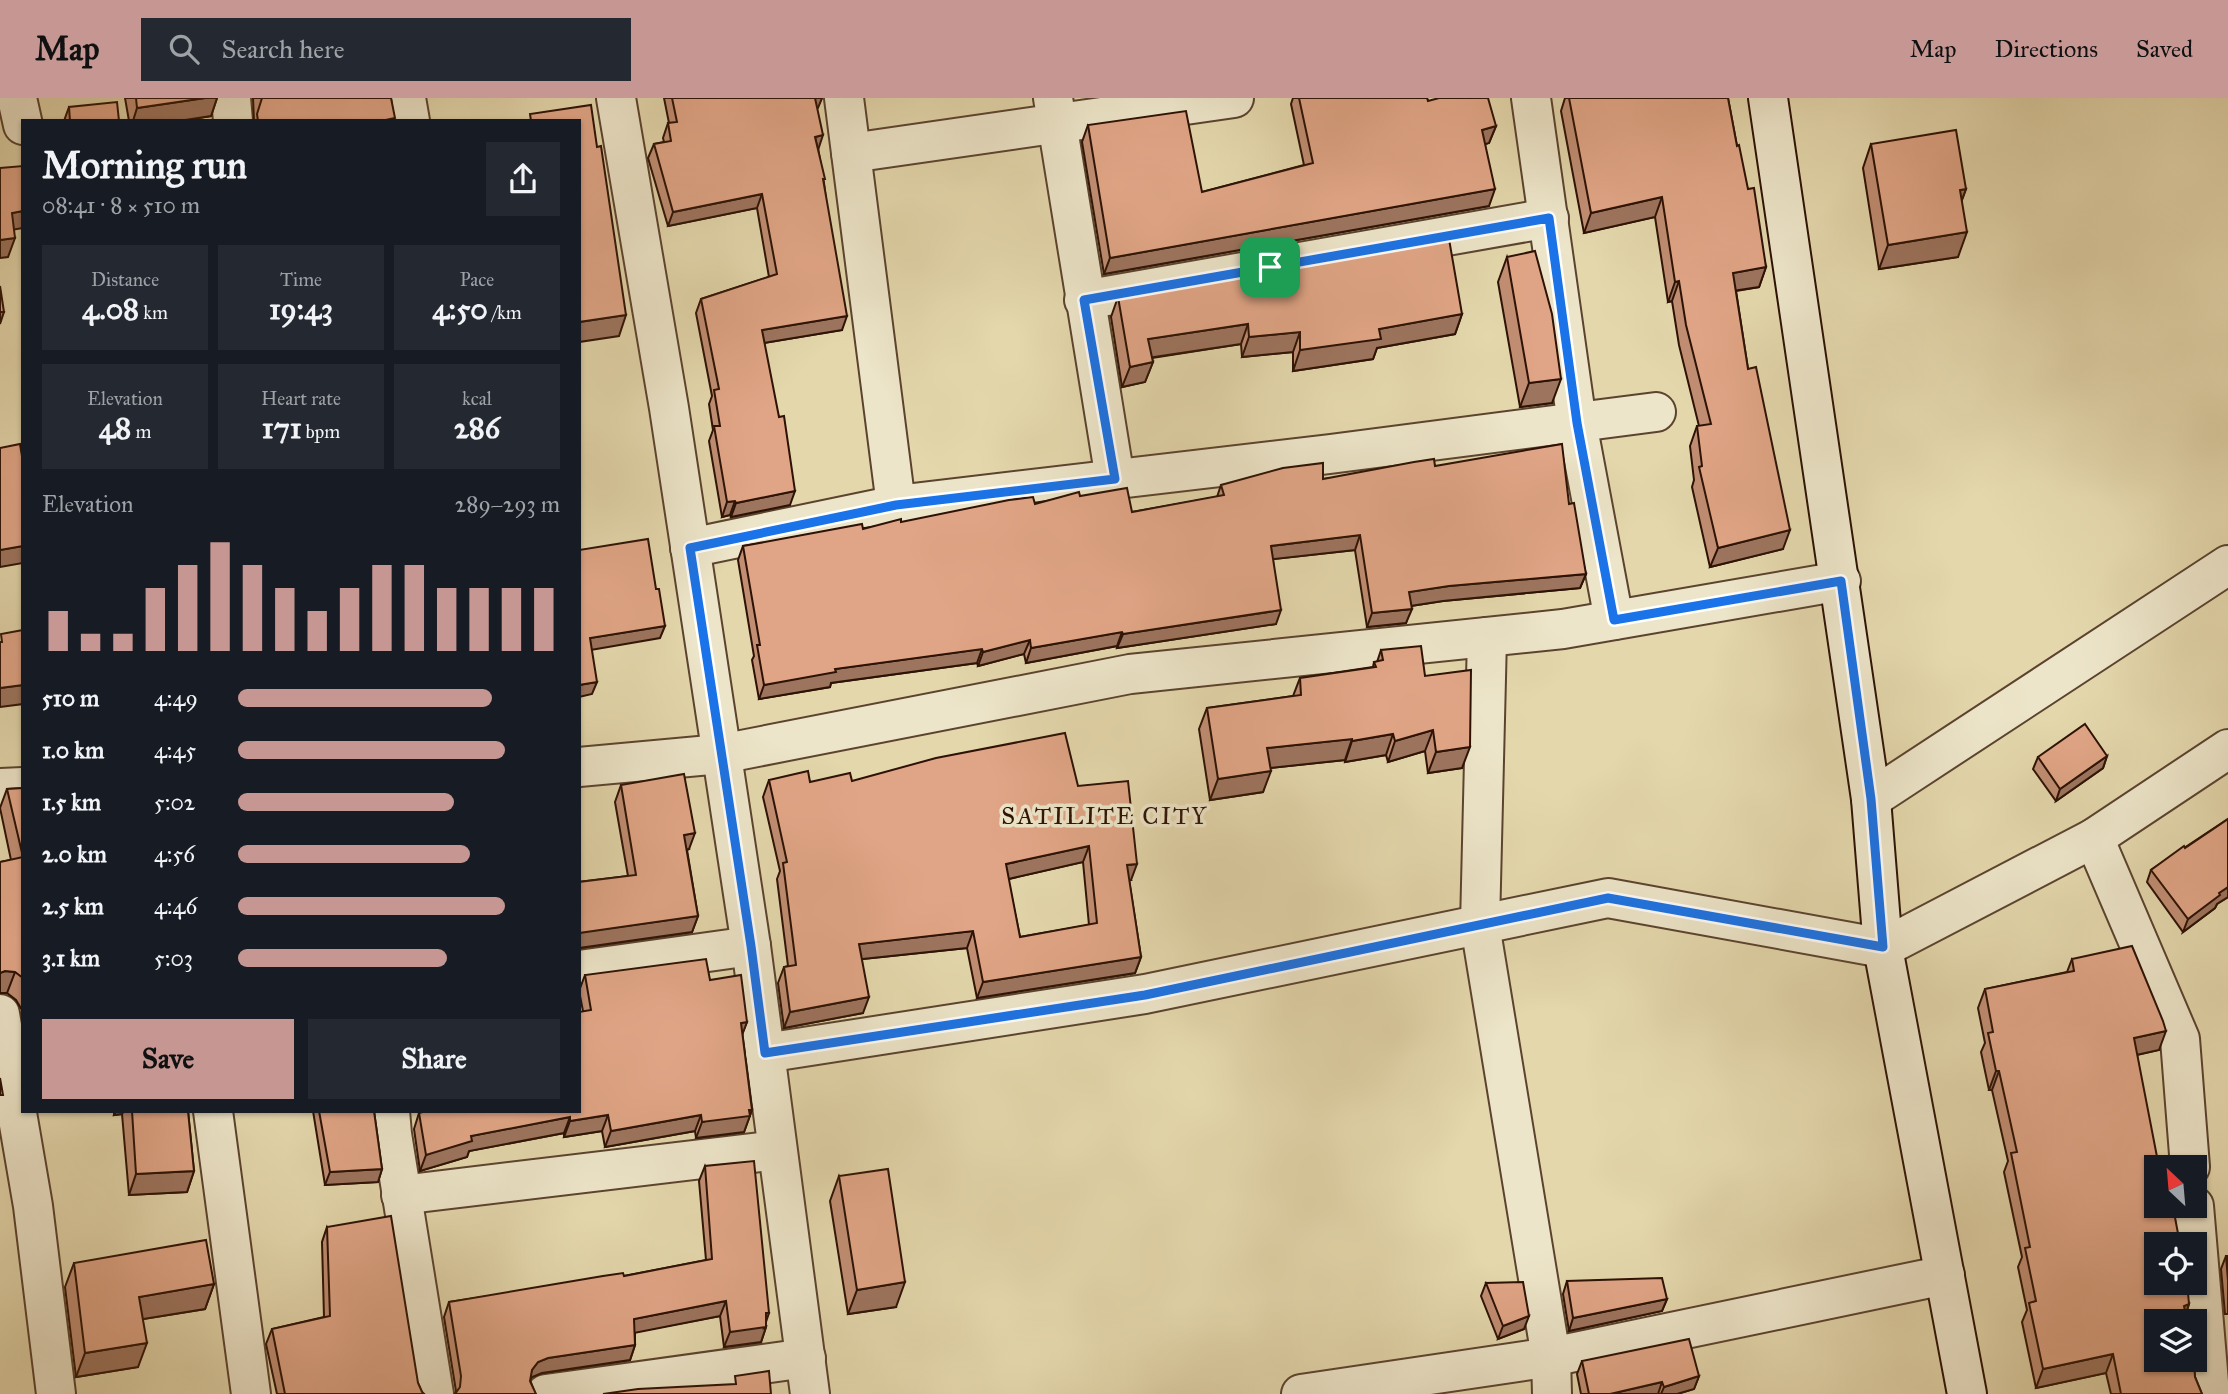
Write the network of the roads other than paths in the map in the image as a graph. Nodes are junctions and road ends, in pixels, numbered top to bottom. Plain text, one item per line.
1 (17, 98) edge
2 (231, 98) edge
3 (406, 98) edge
4 (616, 98) edge
5 (844, 98) edge
6 (1234, 98) edge
7 (1531, 98) edge
8 (1768, 98) edge
9 (1054, 111) edge
10 (22, 119) edge
11 (233, 119) edge
12 (410, 119) edge
13 (851, 153) junction
14 (1549, 218) junction
15 (1084, 300) junction
16 (1656, 412) dead end
17 (1577, 423) junction
18 (1115, 479) junction
19 (896, 505) junction
20 (690, 548) junction
21 (2228, 565) edge
22 (1841, 581) junction
23 (1614, 620) junction
24 (1487, 636) junction
25 (2228, 749) edge
26 (721, 754) junction
27 (581, 767) edge
28 (21, 787) edge
29 (0, 788) edge
30 (1871, 799) junction
31 (2095, 838) junction
32 (1480, 925) junction
33 (751, 946) junction
34 (1883, 947) junction
35 (581, 970) edge
36 (0, 1014) edge
37 (765, 1053) junction
38 (213, 1113) edge
39 (390, 1113) edge
40 (778, 1150) junction
41 (2189, 1155) edge
42 (401, 1195) junction
43 (2195, 1218) edge
44 (1945, 1275) junction
45 (1551, 1357) junction
46 (808, 1376) edge
47 (2215, 1380) edge
48 (56, 1394) edge
49 (251, 1394) edge
50 (434, 1394) edge
51 (546, 1394) edge
52 (1301, 1394) edge
53 (1552, 1394) edge
54 (1967, 1394) edge

1 - 10 street
2 - 11 street
3 - 12 street
4 - 20 street
5 - 13 street
6 - 9 street
7 - 14 street
8 - 22 street
9 - 13 street
9 - 15 street
13 - 19 street
14 - 15 street
14 - 17 street
15 - 18 street
16 - 17 street
17 - 18 street
17 - 23 street
18 - 19 street
19 - 20 street
20 - 26 street
21 - 30 street
22 - 23 street
22 - 30 street
23 - 24 street
24 - 26 street
24 - 32 street
25 - 31 street
26 - 27 street
26 - 33 street
28 - 29 street
30 - 34 street
31 - 34 street
31 - 41 street
32 - 34 street
32 - 37 street
32 - 45 street
33 - 35 street
33 - 37 street
34 - 44 street
36 - 48 street
37 - 40 street
38 - 49 street
39 - 42 street
40 - 42 street
40 - 46 street
42 - 50 street
43 - 47 street
44 - 45 street
44 - 54 street
45 - 52 street
45 - 53 street
46 - 51 street

